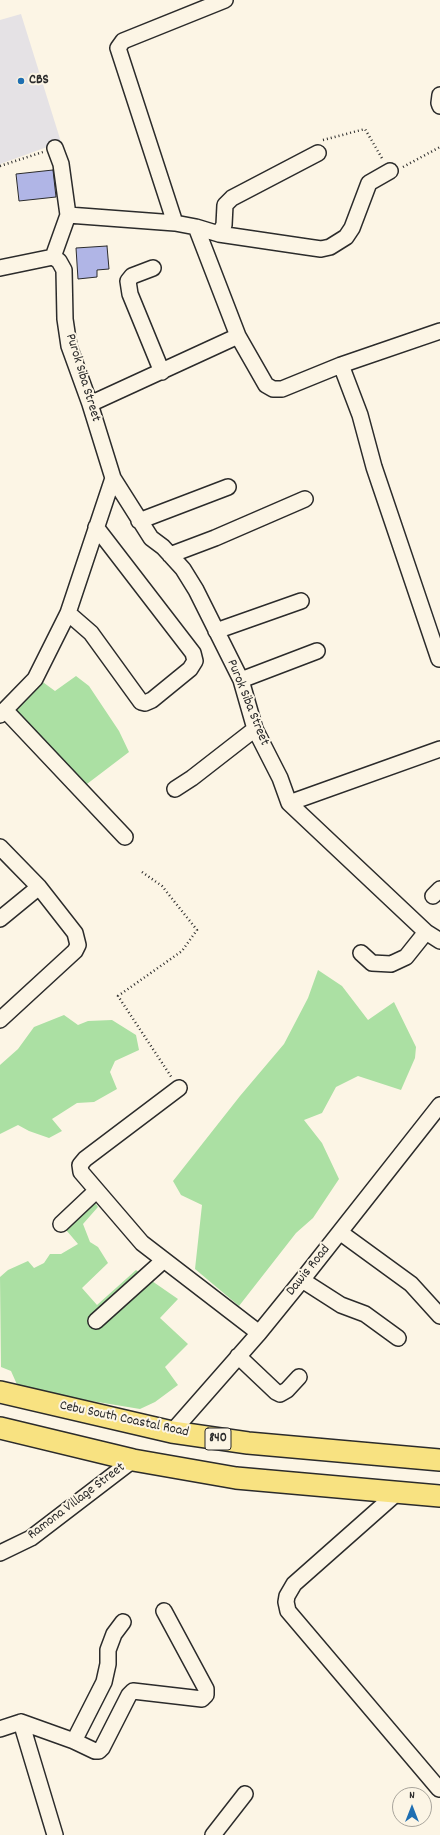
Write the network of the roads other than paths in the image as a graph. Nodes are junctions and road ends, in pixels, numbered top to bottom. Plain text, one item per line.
1 (225, 0) edge
2 (440, 95) edge
3 (440, 106) edge
4 (55, 148) road end
5 (318, 153) road end
6 (390, 171) road end
7 (68, 215) junction
8 (175, 223) junction
9 (196, 227) junction
10 (219, 234) junction
11 (53, 257) junction
12 (0, 268) edge
13 (153, 268) dead end
14 (440, 331) edge
15 (238, 336) junction
16 (341, 365) junction
17 (162, 372) junction
18 (90, 404) junction
19 (113, 478) junction
20 (228, 487) dead end
21 (305, 499) dead end
22 (139, 521) junction
23 (96, 527) junction
24 (170, 555) junction
25 (301, 601) dead end
26 (68, 613) junction
27 (216, 631) junction
28 (317, 651) dead end
29 (439, 659) dead end
30 (241, 680) junction
31 (2, 713) edge
32 (255, 729) junction
33 (440, 750) edge
34 (175, 788) dead end
35 (289, 802) junction
36 (125, 838) dead end
37 (0, 847) edge
38 (39, 887) junction
39 (0, 919) edge
40 (426, 932) junction
41 (440, 941) edge
42 (361, 952) dead end
43 (0, 1020) edge
44 (179, 1088) road end
45 (439, 1109) edge
46 (96, 1191) junction
47 (61, 1224) dead end
48 (341, 1233) junction
49 (164, 1260) junction
50 (302, 1280) junction
51 (440, 1316) edge
52 (96, 1320) dead end
53 (259, 1332) junction
54 (398, 1338) dead end
55 (238, 1356) junction
56 (299, 1377) dead end
57 (0, 1392) edge
58 (0, 1428) edge
59 (172, 1432) junction
60 (133, 1460) junction
61 (440, 1460) edge
62 (398, 1492) junction
63 (440, 1496) edge
64 (0, 1553) edge
65 (164, 1611) dead end
66 (123, 1622) dead end
67 (21, 1722) junction
68 (0, 1729) edge
69 (74, 1741) junction
70 (439, 1789) dead end
71 (245, 1794) dead end
72 (55, 1835) edge
73 (213, 1835) edge

1 - 8 street
2 - 3 street
4 - 7 street
5 - 10 street
6 - 10 street
7 - 8 street
7 - 11 street
8 - 9 street
9 - 10 street
9 - 15 street
11 - 12 street
11 - 18 street, Purok Siba Street
13 - 17 street
14 - 16 street
15 - 16 street
15 - 17 street
16 - 29 street
17 - 18 street
18 - 19 street, Purok Siba Street
19 - 22 street, Purok Siba Street
19 - 23 street
20 - 22 street
21 - 24 street
22 - 24 street, Purok Siba Street
23 - 26 street
23 - 26 street
24 - 27 street, Purok Siba Street
25 - 27 street
26 - 31 street
27 - 30 street, Purok Siba Street
28 - 30 street
30 - 32 street, Purok Siba Street
31 - 36 street
32 - 34 street
32 - 35 street, Purok Siba Street
33 - 35 street
35 - 40 street, Purok Siba Street
37 - 38 street
38 - 39 street
38 - 43 street
40 - 41 street, Purok Siba Street
40 - 42 street
44 - 46 street
45 - 48 street, Dawis Road
46 - 47 street
46 - 49 street
48 - 50 street, Dawis Road
48 - 51 street
49 - 52 street
49 - 53 street
50 - 53 street, Dawis Road
50 - 54 street
53 - 55 street, Dawis Road
55 - 56 street
55 - 59 street, Dawis Road
57 - 59 highway, Cebu South Coastal Road / 840
58 - 60 highway
59 - 61 highway, Cebu South Coastal Road / 840
60 - 62 highway
60 - 64 street, Ramona Village Street
62 - 63 highway
62 - 70 street
65 - 69 street
66 - 69 street
67 - 68 street
67 - 69 street
67 - 72 street
71 - 73 street

